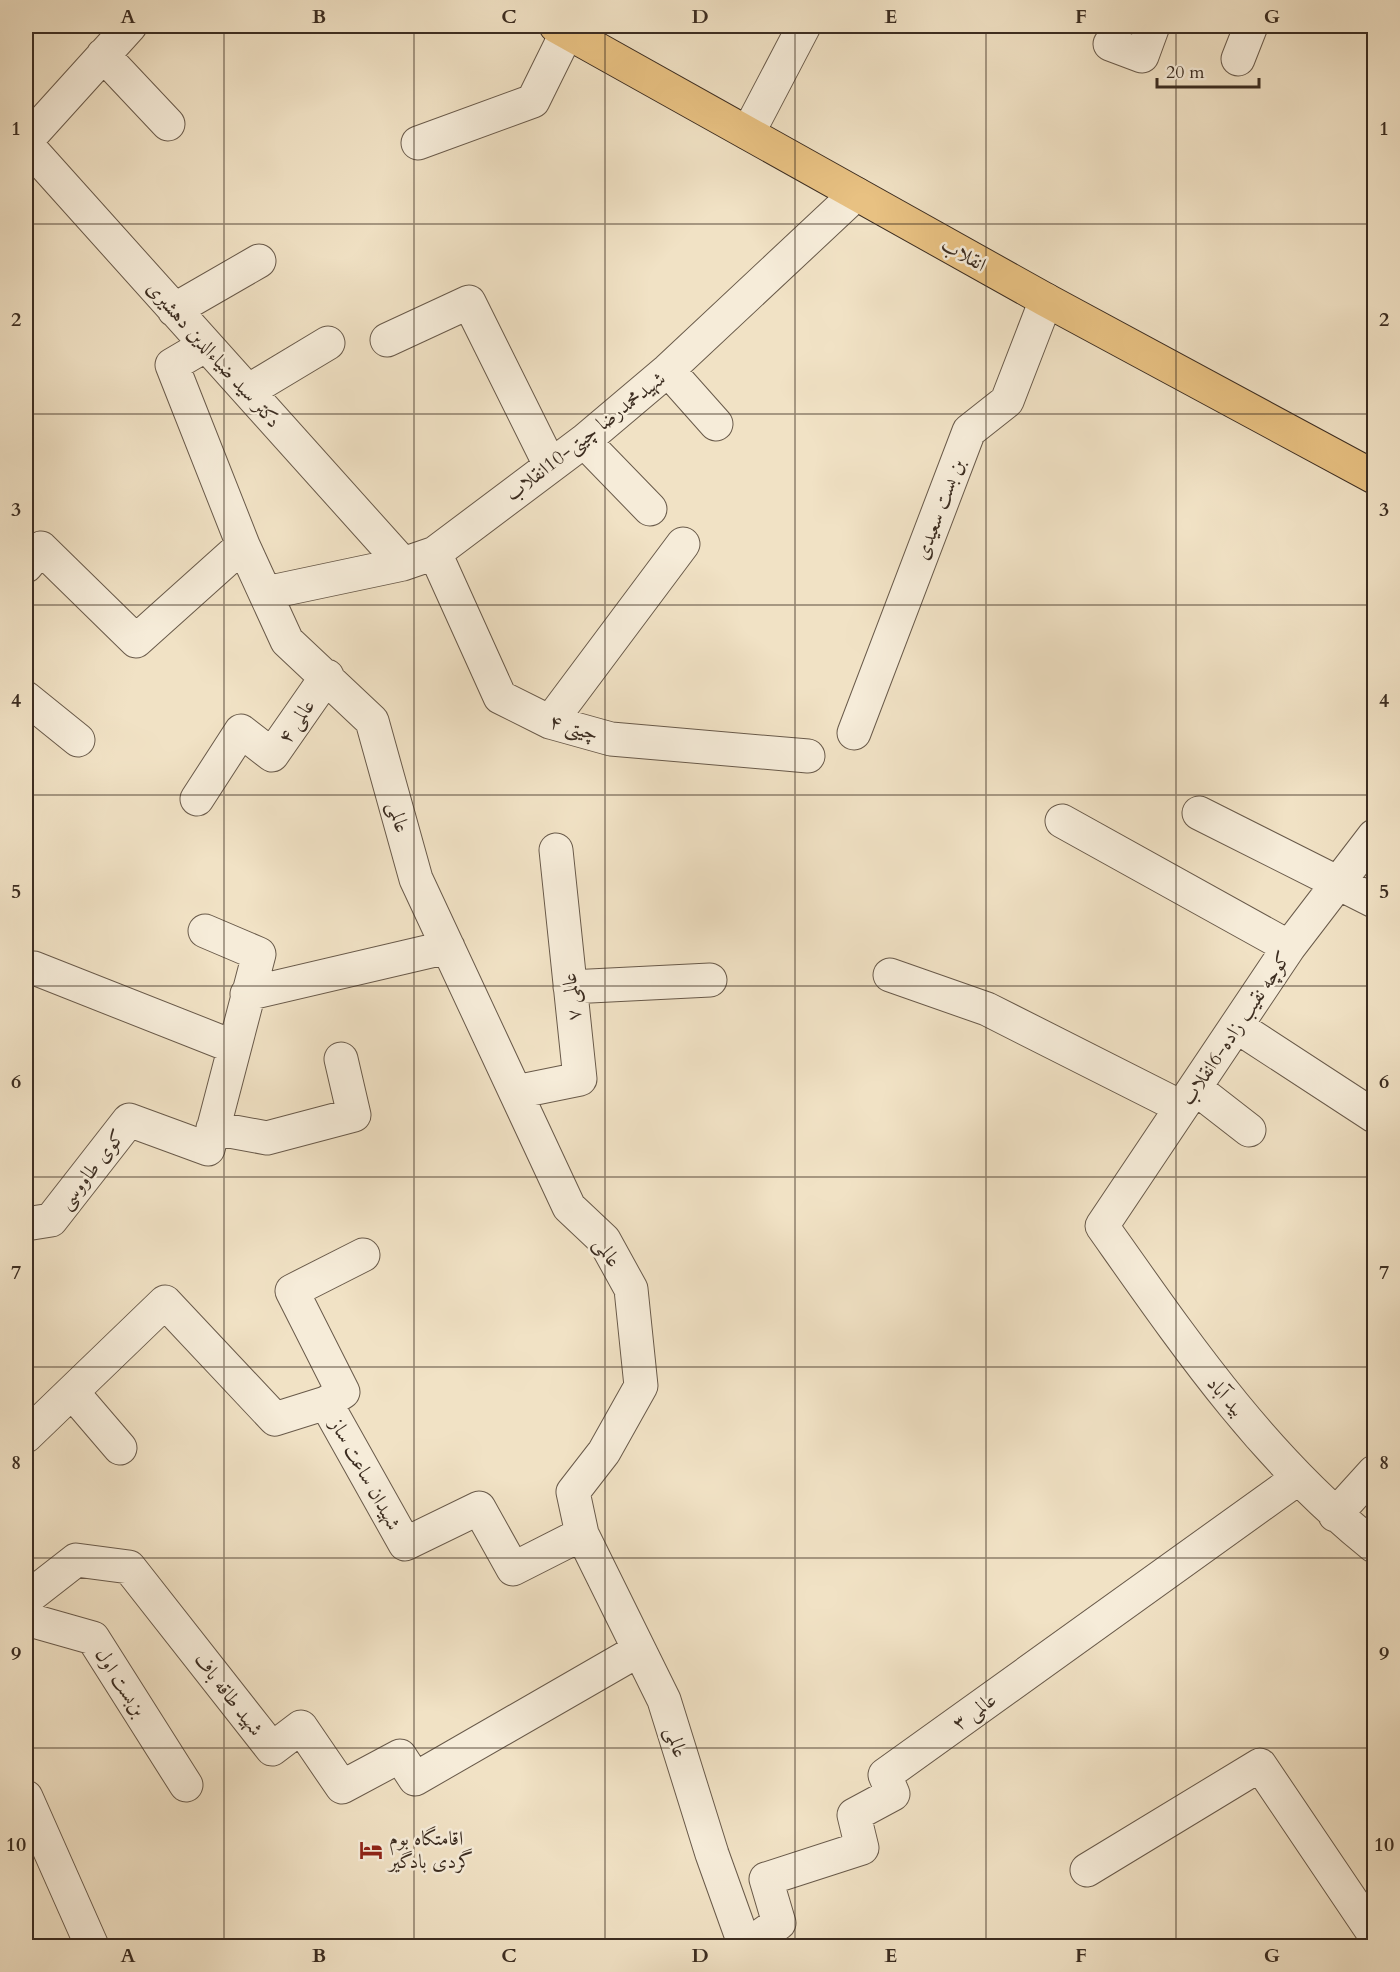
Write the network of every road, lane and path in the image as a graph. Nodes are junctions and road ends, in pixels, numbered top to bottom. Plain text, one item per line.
1 (130, 26) edge
2 (804, 26) edge
3 (1153, 26) edge
4 (1251, 26) edge
5 (561, 28) edge
6 (1110, 44) dead end
7 (103, 56) junction
8 (1238, 59) dead end
9 (168, 124) dead end
10 (748, 134) junction
11 (26, 142) edge
12 (418, 142) dead end
13 (856, 194) junction
14 (259, 261) dead end
15 (1046, 300) junction
16 (174, 310) junction
17 (387, 340) dead end
18 (328, 343) dead end
19 (206, 345) junction
20 (668, 370) junction
21 (248, 392) junction
22 (716, 424) dead end
23 (584, 441) junction
24 (550, 465) junction
25 (1374, 477) edge
26 (650, 509) dead end
27 (682, 544) dead end
28 (243, 545) junction
29 (435, 553) junction
30 (404, 564) junction
31 (26, 566) edge
32 (266, 593) junction
33 (327, 676) junction
34 (26, 698) edge
35 (550, 722) junction
36 (854, 733) dead end
37 (78, 740) dead end
38 (808, 756) dead end
39 (197, 799) dead end
40 (1199, 813) dead end
41 (1062, 821) dead end
42 (1374, 836) edge
43 (556, 850) dead end
44 (1338, 884) junction
45 (1374, 902) edge
46 (205, 931) dead end
47 (448, 947) junction
48 (1289, 947) junction
49 (34, 968) dead end
50 (890, 975) dead end
51 (710, 980) dead end
52 (570, 987) junction
53 (247, 994) junction
54 (1236, 1026) junction
55 (234, 1047) junction
56 (341, 1059) dead end
57 (516, 1092) junction
58 (1188, 1098) junction
59 (1374, 1116) edge
60 (213, 1128) junction
61 (1249, 1130) dead end
62 (26, 1224) edge
63 (1102, 1226) joint
64 (363, 1255) dead end
65 (72, 1392) junction
66 (326, 1403) junction
67 (26, 1436) edge
68 (120, 1448) dead end
69 (1374, 1472) edge
70 (1297, 1479) junction
71 (1335, 1515) junction
72 (582, 1534) junction
73 (1374, 1546) edge
74 (26, 1599) edge
75 (26, 1619) edge
76 (639, 1650) junction
77 (186, 1785) dead end
78 (29, 1815) edge
79 (1087, 1870) dead end
80 (1374, 1934) edge
81 (92, 1947) edge
82 (746, 1947) edge

1 - 7 street
2 - 10 street
3 - 6 street
4 - 8 street
5 - 10 main road, انقلاب
5 - 12 street
7 - 9 street
7 - 11 street
10 - 13 main road, انقلاب
11 - 16 street, دکتر سید ضیاءالدین دهشیری
13 - 15 main road, انقلاب
13 - 20 street, شهیدمحمدرضا چیتی-10انقلاب
14 - 16 street
15 - 25 main road, انقلاب
15 - 36 street, بن بست سعیدی
16 - 19 street, دکتر سید ضیاءالدین دهشیری
17 - 24 street
18 - 21 street
19 - 21 street, دکتر سید ضیاءالدین دهشیری
19 - 28 street, عالمی
20 - 22 street
20 - 23 street, شهیدمحمدرضا چیتی-10انقلاب
21 - 30 street, دکتر سید ضیاءالدین دهشیری
23 - 24 street, شهیدمحمدرضا چیتی-10انقلاب
23 - 26 street
24 - 29 street, شهیدمحمدرضا چیتی-10انقلاب
27 - 35 street
28 - 31 street
28 - 32 street, عالمی
29 - 30 street, شهیدمحمدرضا چیتی-10انقلاب
29 - 35 street, چیتی ۴
30 - 32 street, شهیدمحمدرضا چیتی-10انقلاب
32 - 33 street, عالمی
33 - 39 street, عالمی ۴
33 - 47 street, عالمی
34 - 37 street
35 - 38 street, چیتی ۴
40 - 44 street
41 - 48 street
42 - 44 street, کوچه نقیب زاده-6انقلاب
43 - 52 street, عالمی ۷
44 - 45 street
44 - 48 street, کوچه نقیب زاده-6انقلاب
46 - 53 street, کوی طاووسی
47 - 53 street
47 - 57 street, عالمی
48 - 54 street, کوچه نقیب زاده-6انقلاب
49 - 55 street
50 - 58 street
51 - 52 street
52 - 57 street, عالمی ۷
53 - 55 street, کوی طاووسی
54 - 58 street, کوچه نقیب زاده-6انقلاب
54 - 59 street
55 - 60 street, کوی طاووسی
56 - 60 street
57 - 72 street, عالمی
58 - 61 street
58 - 63 street, کوچه نقیب زاده-6انقلاب
60 - 62 street, کوی طاووسی
63 - 70 street, بید آباد
64 - 66 street
65 - 66 street, شهیدان ساعت ساز
65 - 67 street, شهیدان ساعت ساز
65 - 68 street
66 - 72 street, شهیدان ساعت ساز
69 - 71 street
70 - 71 street, بید آباد
70 - 82 street, عالمی ۳
71 - 73 street, بید آباد
72 - 76 street, عالمی
74 - 76 street, شهید طاقه باف
75 - 77 street, بن‌بست اول
76 - 82 street, عالمی
78 - 81 street
79 - 80 street

